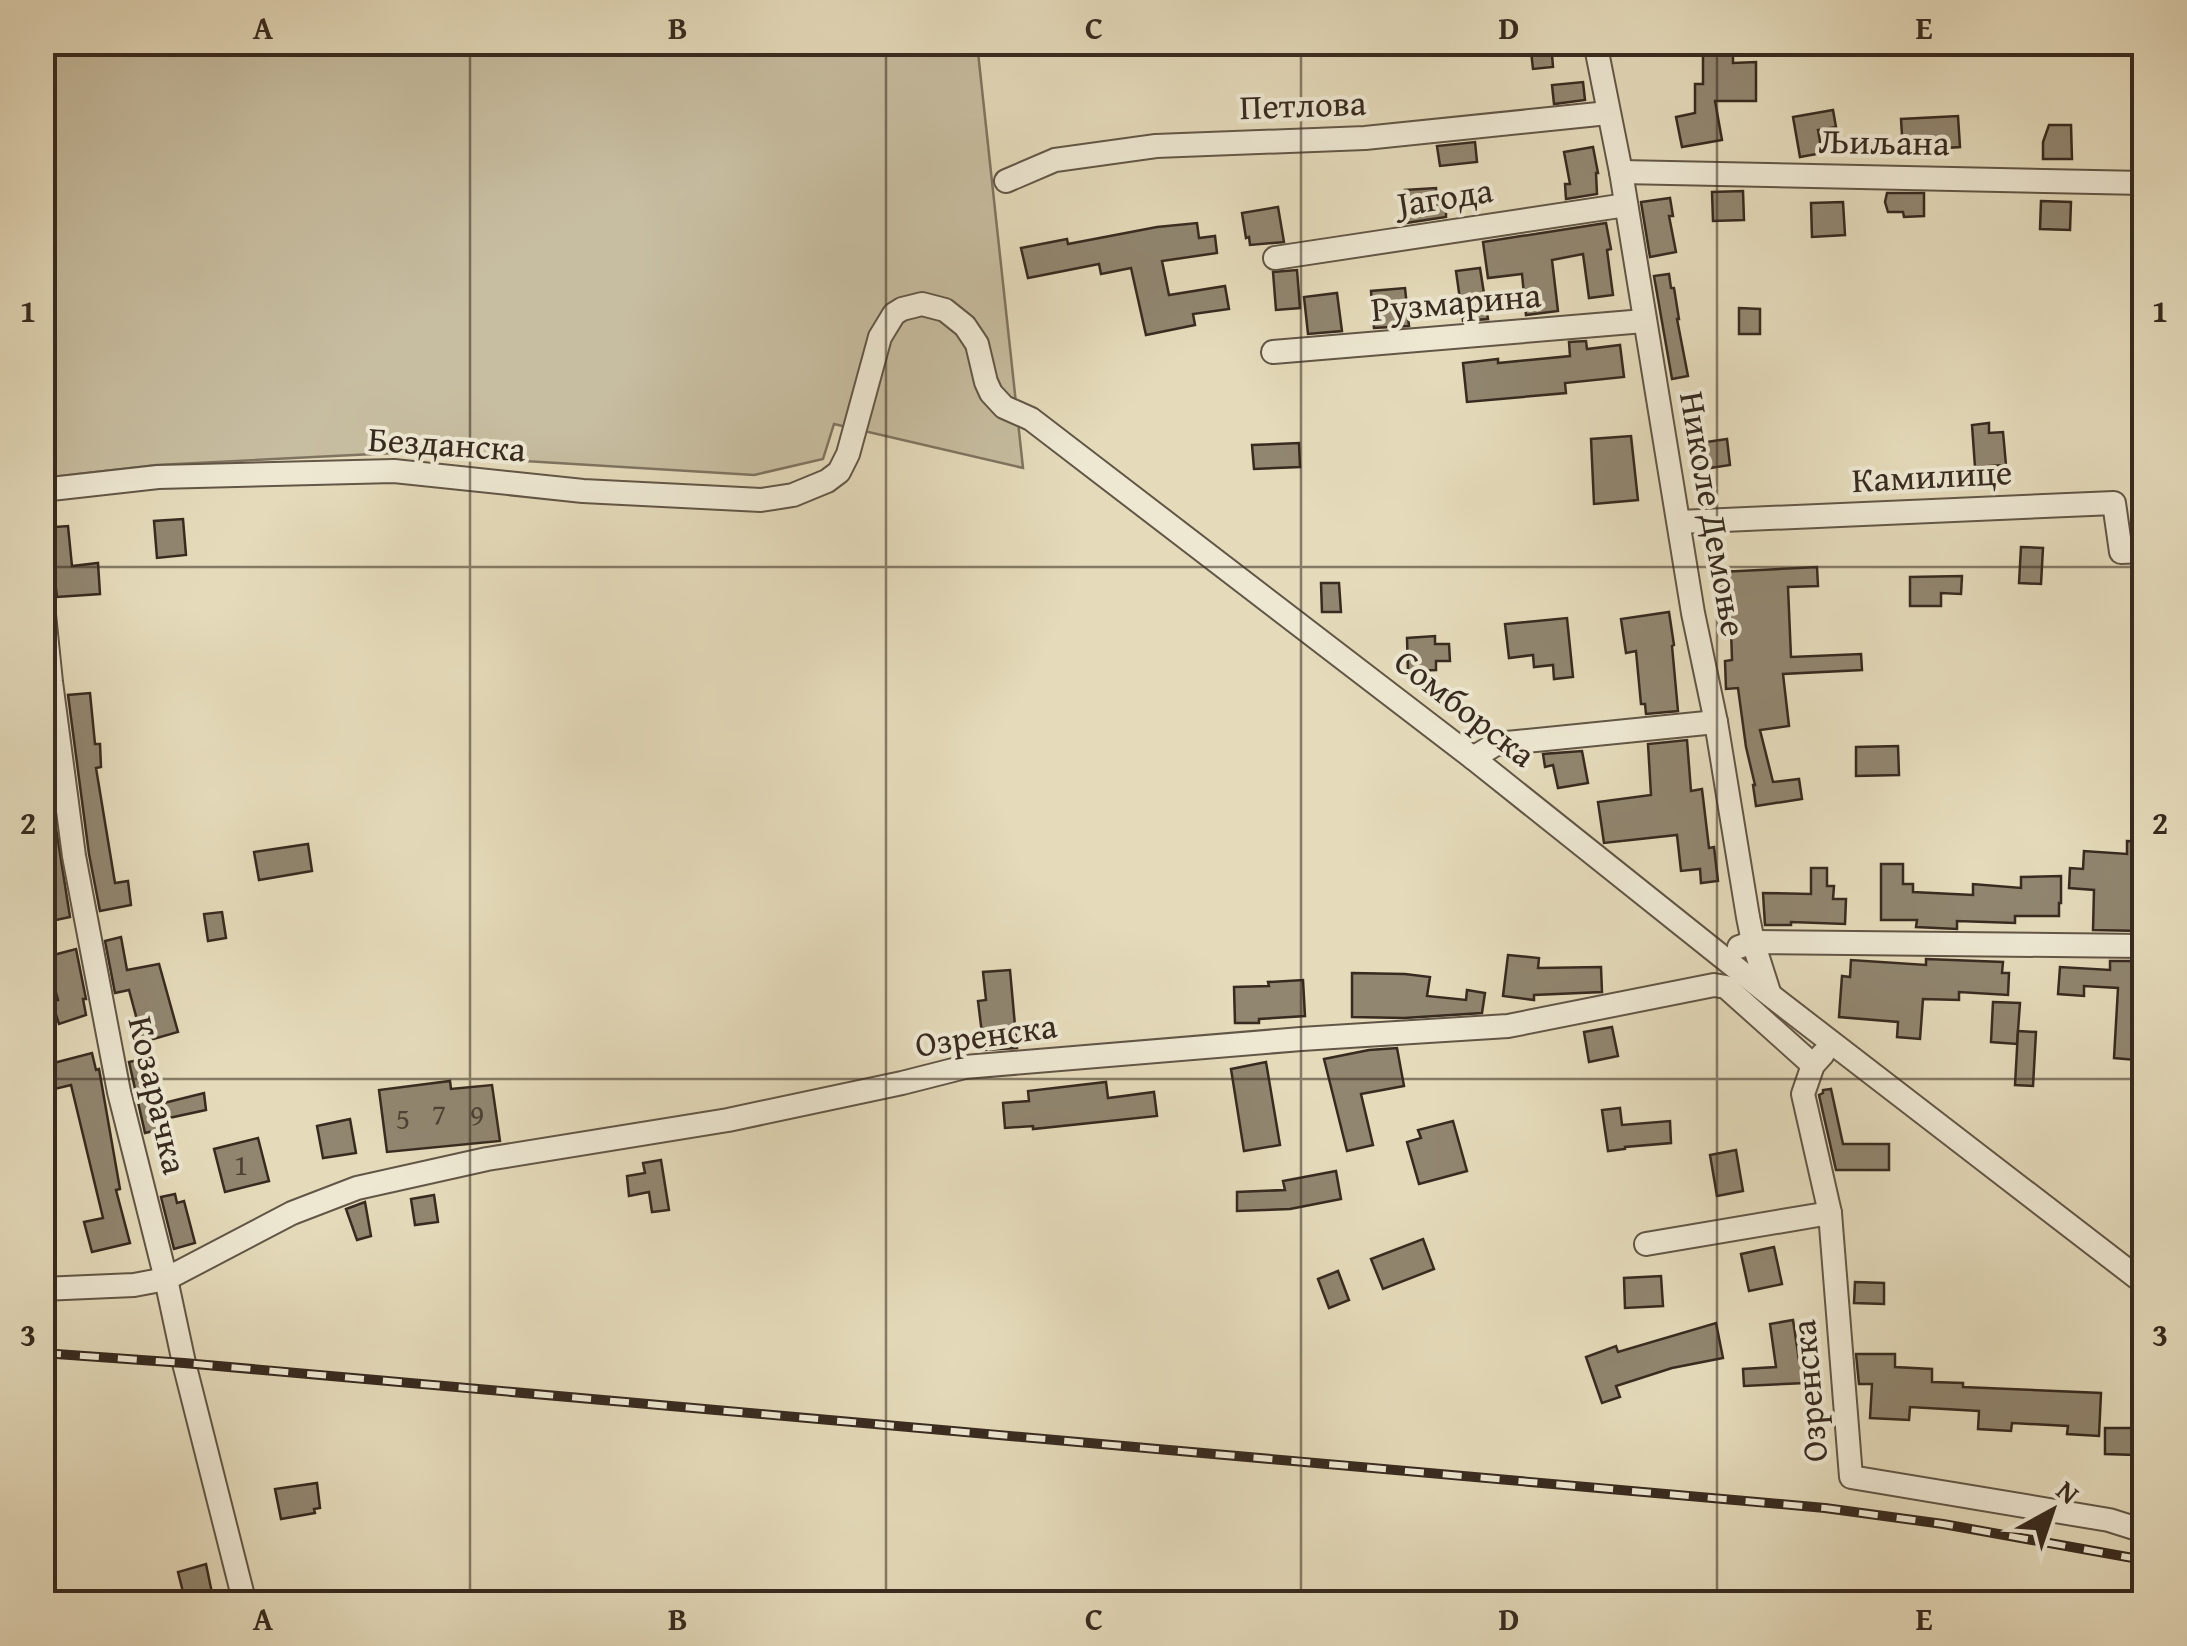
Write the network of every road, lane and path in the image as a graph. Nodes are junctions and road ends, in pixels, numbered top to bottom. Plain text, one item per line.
1 (1595, 42) edge
2 (1608, 113) junction
3 (1621, 172) junction
4 (1006, 181) dead end
5 (2144, 183) edge
6 (1626, 204) junction
7 (1275, 258) dead end
8 (1644, 321) junction
9 (1273, 352) dead end
10 (840, 472) joint
11 (42, 490) edge
12 (1680, 522) junction
13 (2144, 552) edge
14 (42, 595) edge
15 (1716, 722) junction
16 (1473, 758) junction
17 (1753, 942) junction
18 (2144, 946) edge
19 (1718, 954) junction
20 (1770, 995) junction
21 (1834, 1044) junction
22 (1813, 1065) junction
23 (1830, 1213) junction
24 (1646, 1244) dead end
25 (166, 1280) junction
26 (2144, 1283) edge
27 (42, 1289) edge
28 (2144, 1531) edge
29 (245, 1604) edge

1 - 2 street, Николе Демоње
2 - 3 street, Николе Демоње
2 - 4 street, Петлова
3 - 5 street, Љиљана
3 - 6 street, Николе Демоње
6 - 7 street, Јагода
6 - 8 street, Николе Демоње
8 - 9 street, Рузмарина
8 - 12 street, Николе Демоње
10 - 11 street, Безданска
10 - 16 street, Сомборска
12 - 13 street, Камилице
12 - 15 street, Николе Демоње
14 - 25 street, Козарачка
15 - 16 street
15 - 17 street, Николе Демоње
16 - 19 street, Сомборска
17 - 18 street
17 - 19 street
17 - 20 street, Николе Демоње
19 - 20 street, Сомборска
20 - 21 street, Сомборска
21 - 22 street
21 - 26 street, Сомборска
22 - 23 street, Озренска
22 - 25 street, Озренска
23 - 24 street
23 - 28 street, Озренска
25 - 27 street
25 - 29 street, Козарачка

